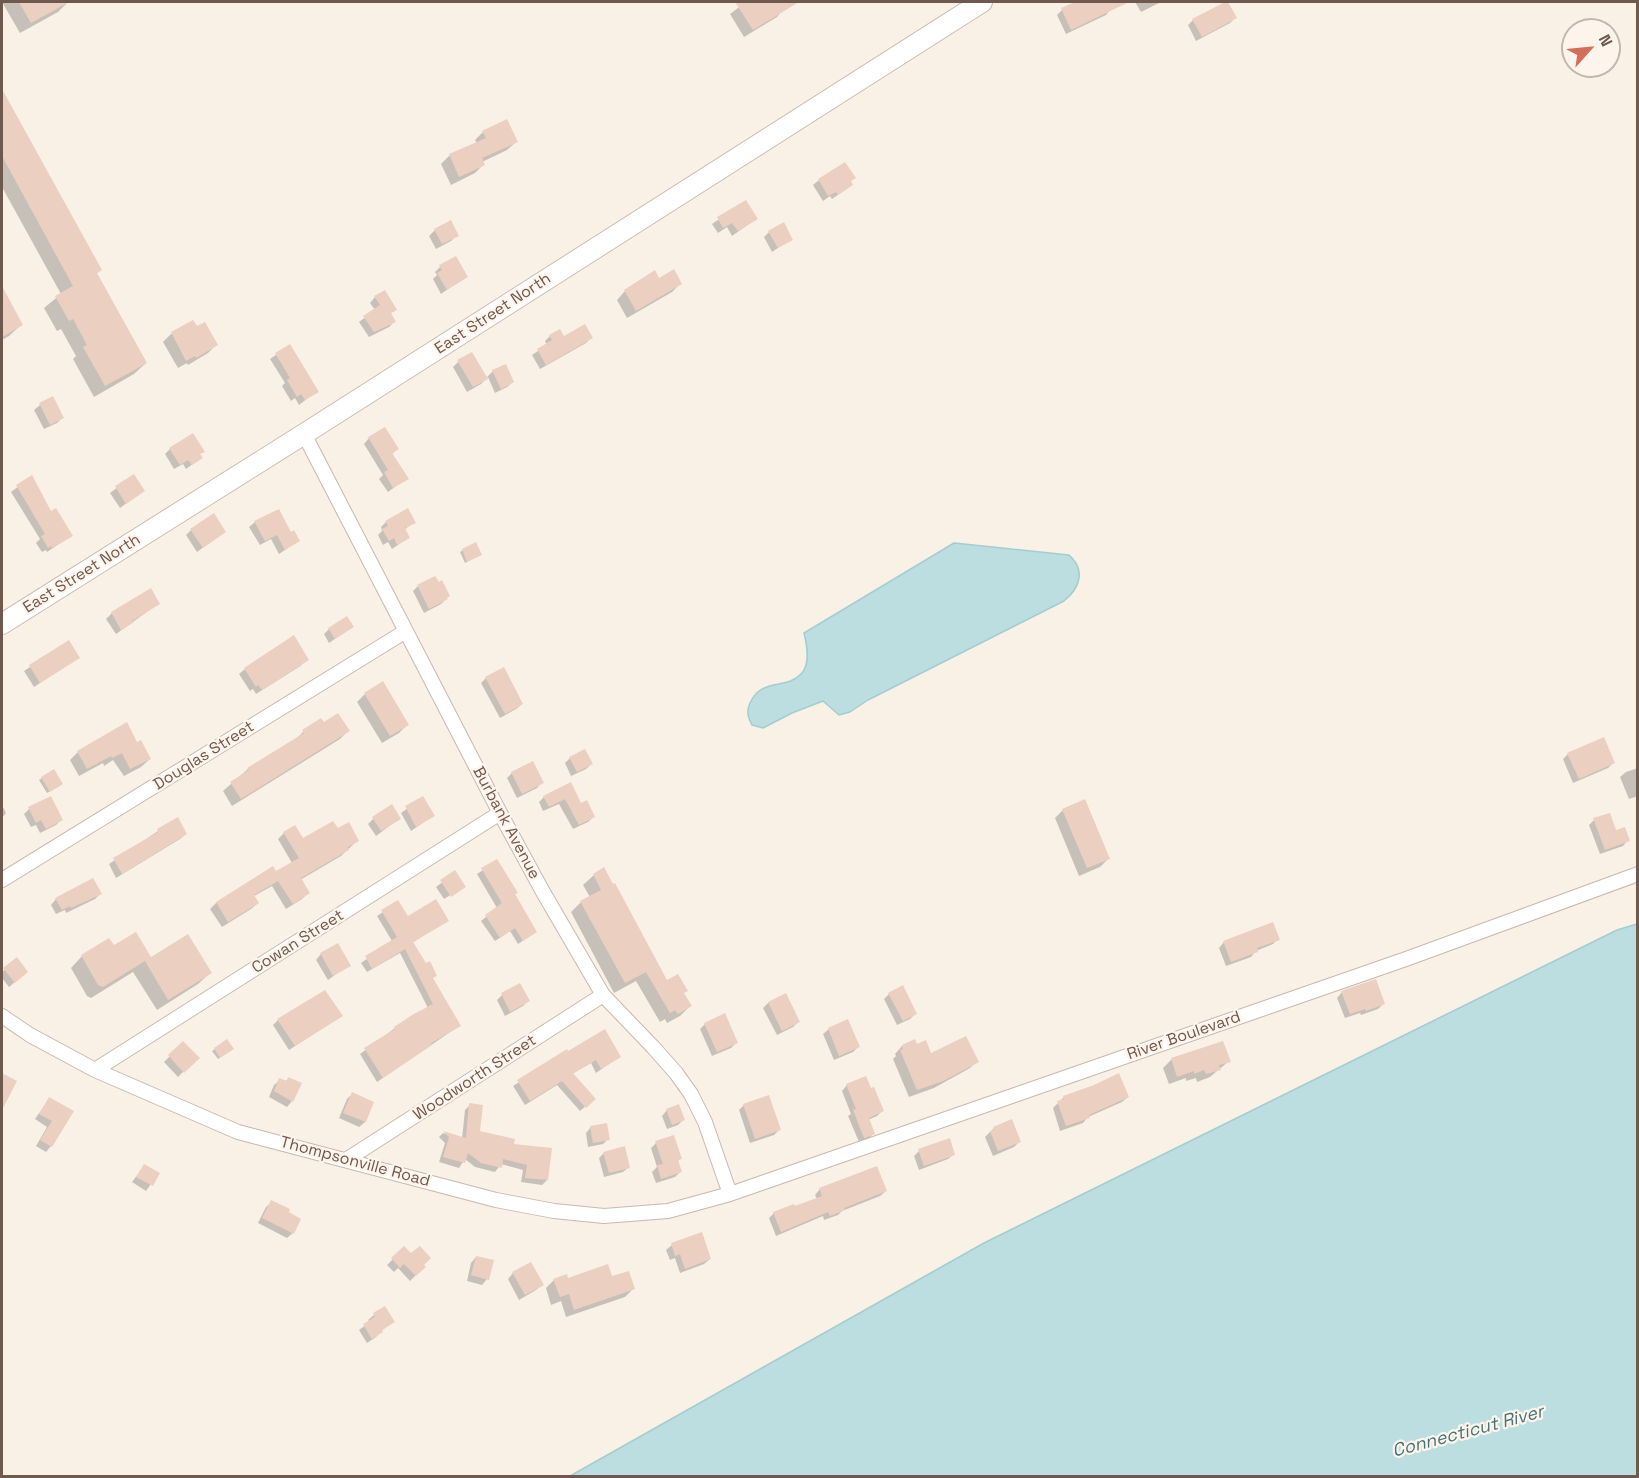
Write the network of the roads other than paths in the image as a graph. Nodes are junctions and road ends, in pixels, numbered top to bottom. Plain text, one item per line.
1 (982, 2) edge
2 (304, 434) junction
3 (2, 624) edge
4 (406, 632) junction
5 (500, 813) junction
6 (1638, 874) edge
7 (2, 880) edge
8 (603, 995) junction
9 (2, 1016) edge
10 (95, 1070) junction
11 (346, 1160) junction
12 (730, 1194) junction

1 - 2 main road, East Street North
2 - 3 main road, East Street North
2 - 4 street, Burbank Avenue
4 - 5 street, Burbank Avenue
4 - 7 street, Douglas Street
5 - 8 street, Burbank Avenue
5 - 10 street, Cowan Street
6 - 12 street, River Boulevard
8 - 11 street, Woodworth Street
8 - 12 street, Burbank Avenue
9 - 10 street, Thompsonville Road
10 - 11 street, Thompsonville Road
11 - 12 street, Thompsonville Road

